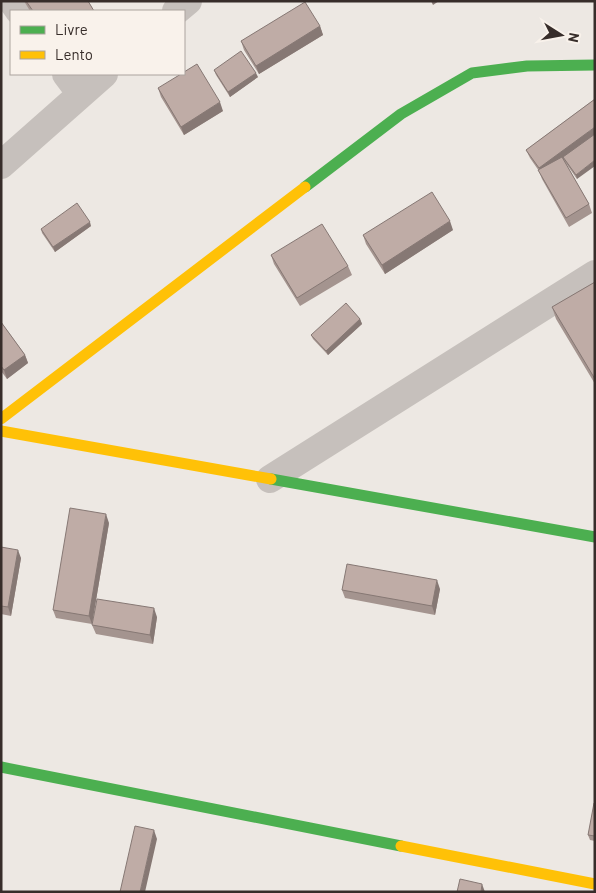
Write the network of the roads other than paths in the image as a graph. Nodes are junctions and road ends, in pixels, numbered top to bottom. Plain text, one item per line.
1 (188, 1) edge
2 (177, 10) edge
3 (595, 65) edge
4 (101, 75) edge
5 (73, 84) edge
6 (1, 165) edge
7 (595, 274) edge
8 (1, 419) edge
9 (1, 431) edge
10 (270, 479) junction
11 (595, 537) edge
12 (1, 767) edge
13 (595, 884) edge

1 - 2 street
3 - 8 street
4 - 5 street
5 - 6 street
7 - 10 street
9 - 10 street
10 - 11 street
12 - 13 street

